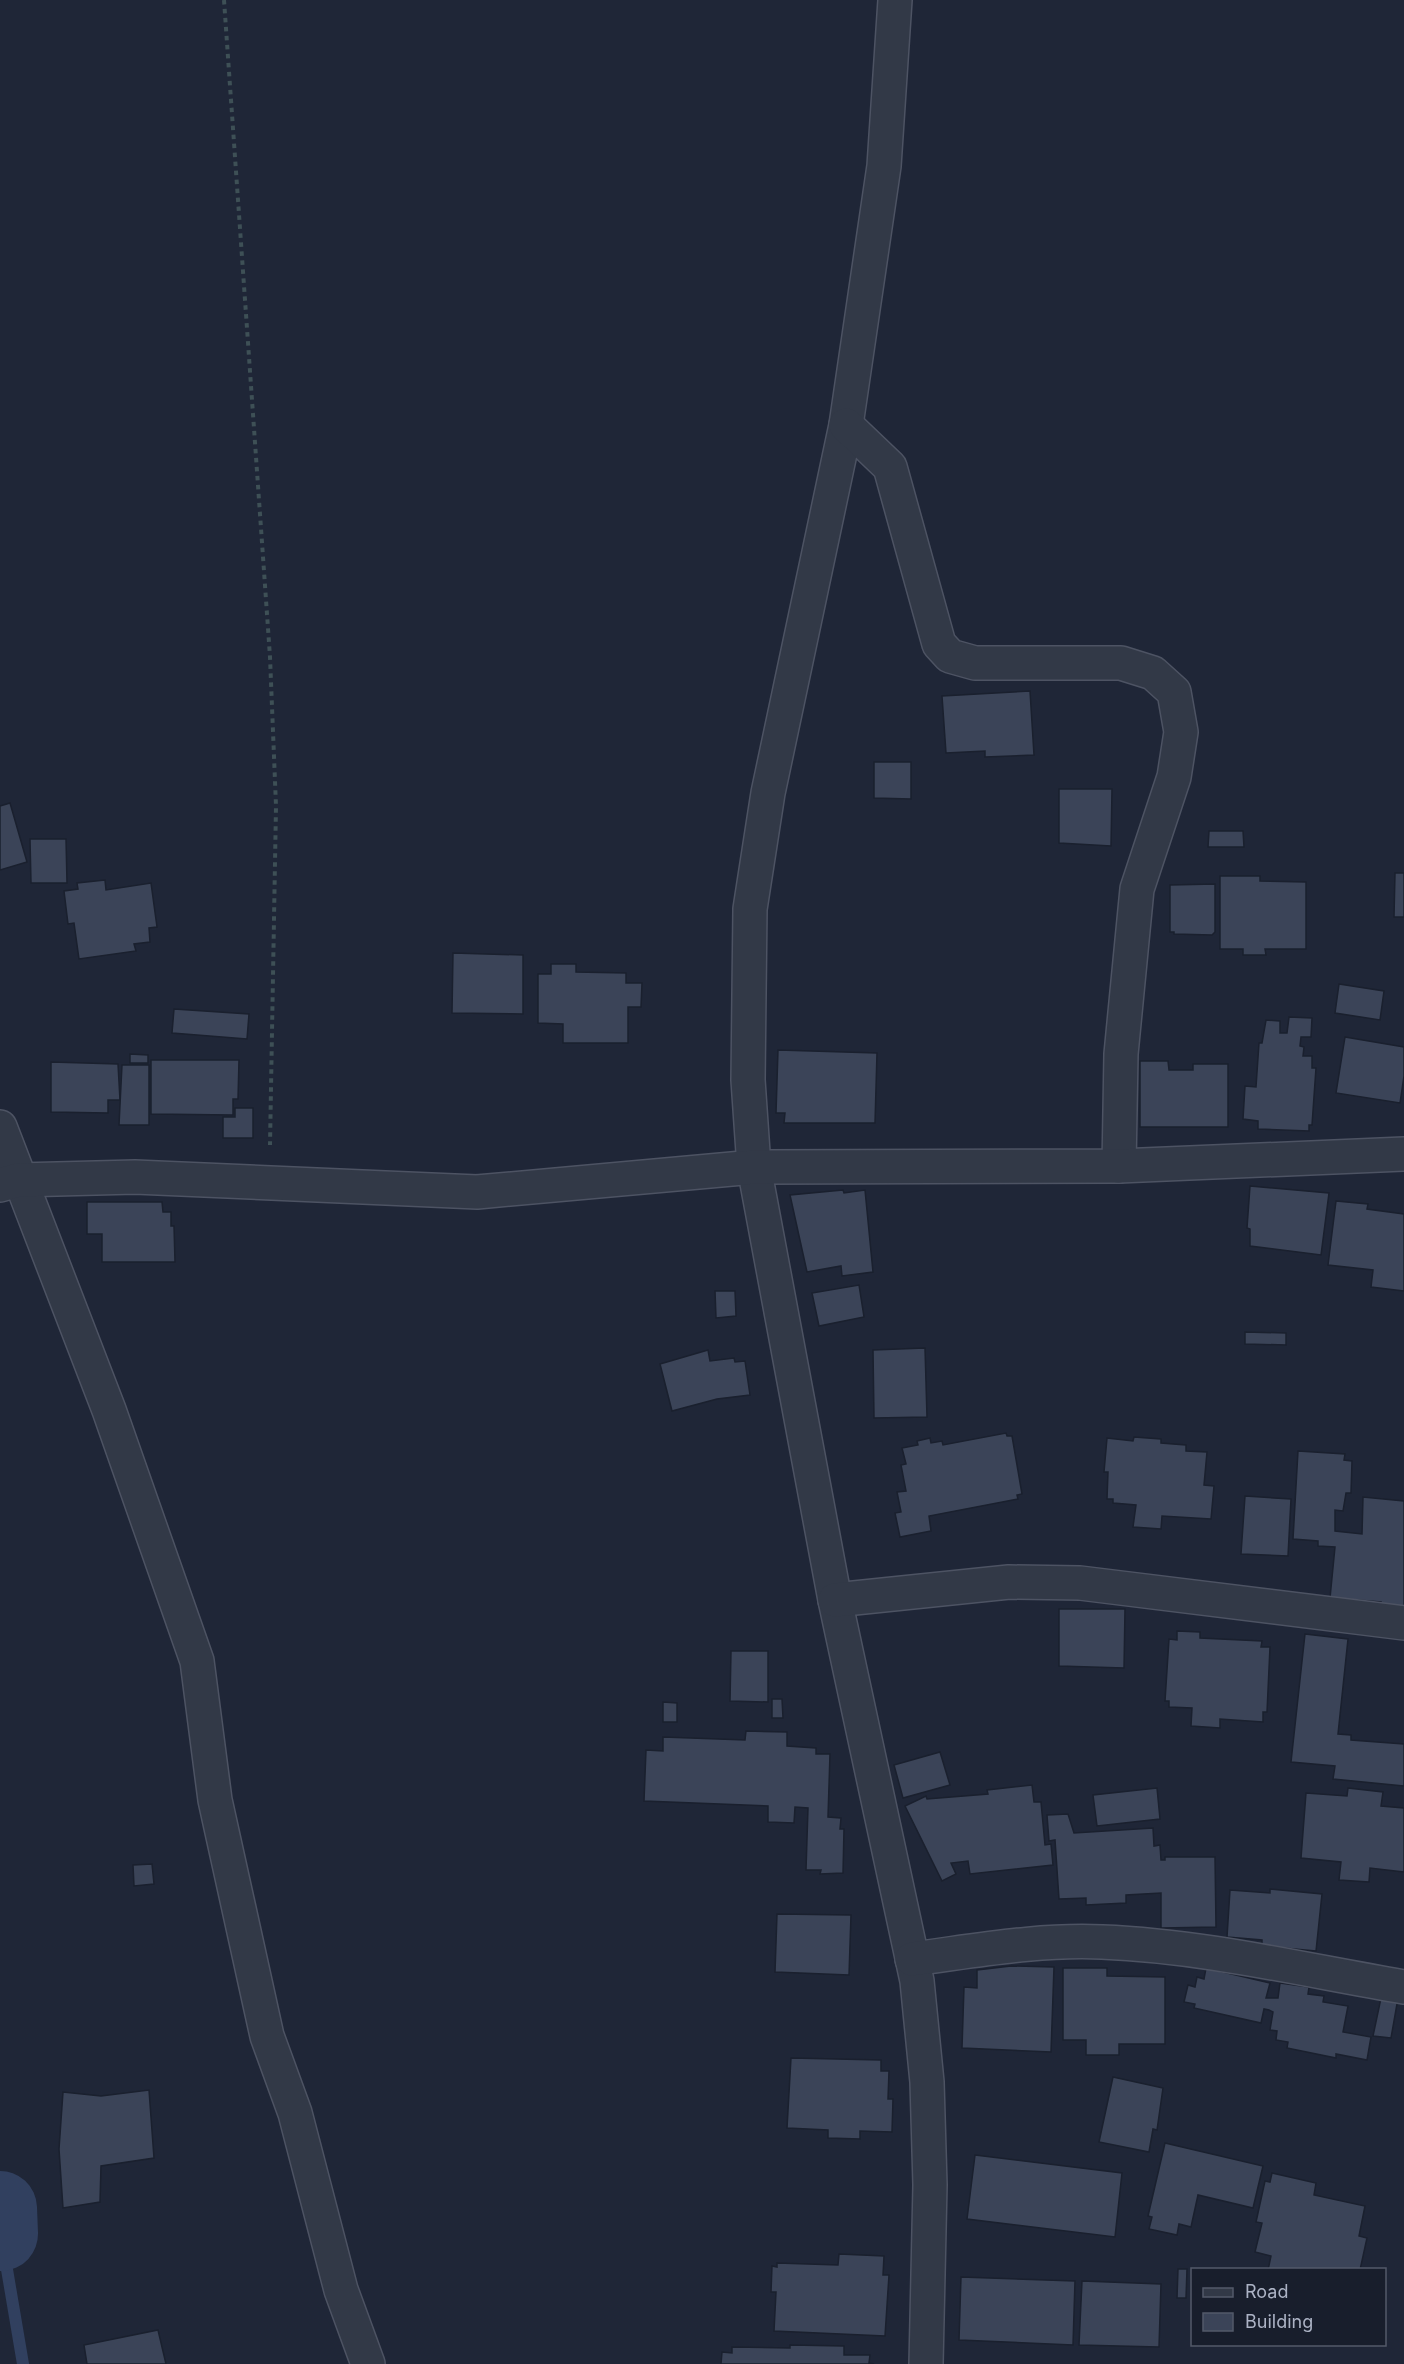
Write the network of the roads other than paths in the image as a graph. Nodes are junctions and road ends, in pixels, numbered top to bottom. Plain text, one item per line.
1 (895, 0) edge
2 (846, 425) junction
3 (0, 1127) edge
4 (1404, 1154) edge
5 (1119, 1166) junction
6 (754, 1167) junction
7 (9, 1183) edge
8 (835, 1600) junction
9 (1404, 1623) edge
10 (912, 1959) junction
11 (1404, 1987) edge
12 (368, 2364) edge
13 (926, 2364) edge

1 - 2 street
2 - 5 street
2 - 6 street
3 - 7 street
4 - 5 street
5 - 6 street
6 - 7 street
6 - 8 street
7 - 12 street
8 - 9 street
8 - 10 street
10 - 11 street
10 - 13 street

